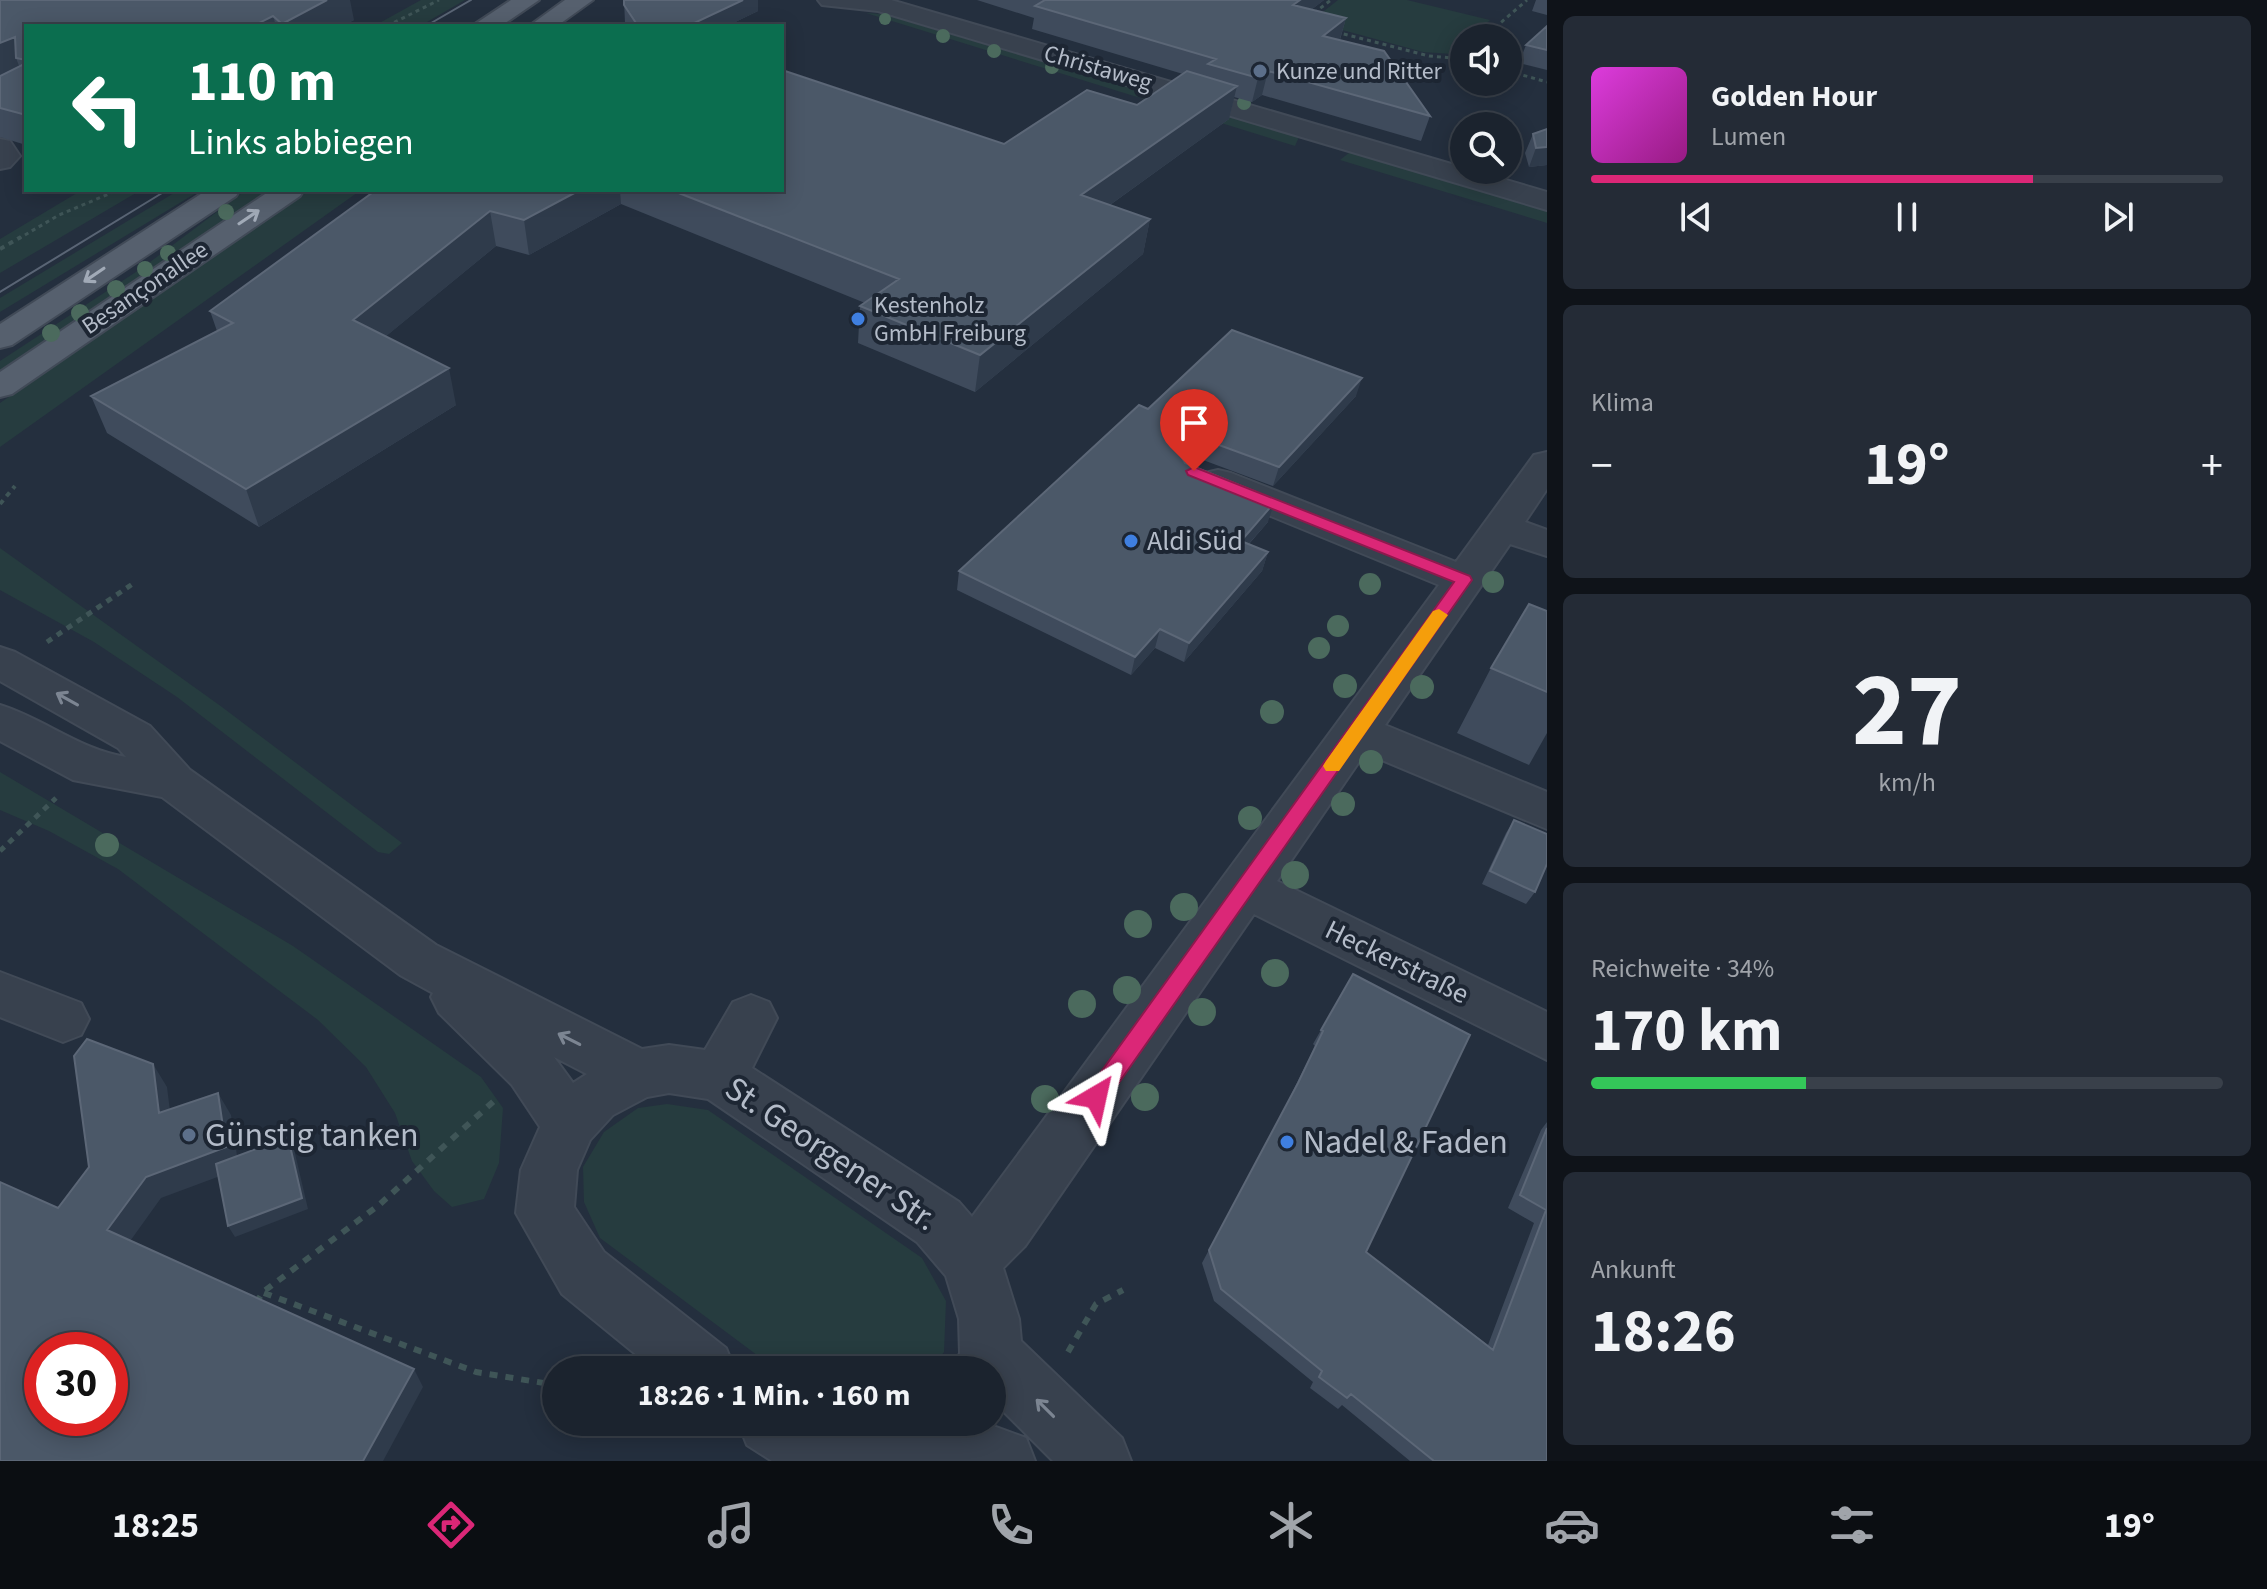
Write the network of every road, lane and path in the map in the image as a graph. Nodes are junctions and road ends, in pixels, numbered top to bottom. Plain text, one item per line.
1 (439, 0) edge
2 (527, 0) edge
3 (581, 0) edge
4 (830, 0) edge
5 (1331, 0) edge
6 (1527, 0) edge
7 (1306, 19) edge
8 (391, 24) edge
9 (487, 24) edge
10 (544, 24) edge
11 (1499, 24) edge
12 (1324, 29) edge
13 (1450, 57) edge
14 (1522, 75) edge
15 (1547, 82) edge
16 (0, 147) edge
17 (0, 161) edge
18 (113, 192) edge
19 (223, 192) edge
20 (287, 192) edge
21 (1547, 201) edge
22 (0, 249) edge
23 (0, 338) edge
24 (0, 387) edge
25 (1547, 463) edge
26 (1194, 471) edge
27 (15, 486) dead end
28 (0, 504) edge
29 (1502, 527) junction
30 (1547, 544) edge
31 (1464, 580) junction
32 (134, 583) dead end
33 (5, 665) edge
34 (0, 721) edge
35 (1357, 731) junction
36 (89, 768) junction
37 (174, 782) junction
38 (1547, 811) edge
39 (0, 851) edge
40 (1246, 888) junction
41 (418, 960) junction
42 (0, 994) edge
43 (751, 1018) dead end
44 (63, 1019) dead end
45 (1547, 1037) edge
46 (531, 1068) junction
47 (638, 1074) junction
48 (719, 1076) junction
49 (569, 1123) junction
50 (971, 1260) junction
51 (1123, 1290) dead end
52 (263, 1292) junction
53 (252, 1309) edge
54 (1068, 1349) dead end
55 (687, 1356) edge
56 (988, 1356) edge
57 (1006, 1379) edge
58 (542, 1383) edge
59 (792, 1436) edge
60 (925, 1436) edge
61 (951, 1436) edge
62 (1003, 1461) edge
63 (1099, 1461) edge

1 - 8 path
2 - 9 main road
3 - 10 main road
4 - 21 street, Christaweg
5 - 7 path
6 - 11 path
12 - 13 path
14 - 15 path
16 - 17 street
18 - 22 path
19 -> 23 main road, Besançonallee
24 -> 20 main road, Besançonallee
25 - 29 street
26 - 31 street
27 - 28 path
29 - 30 street
29 - 31 street
31 - 35 street
32 - 33 path
37 -> 33 street
34 - 36 street
35 - 38 street
35 - 40 street
36 - 37 street
36 - 39 path
37 - 41 street
40 - 45 street, Heckerstraße
40 - 50 street
41 - 46 street
47 -> 41 street
42 - 44 street
43 - 48 street
46 - 49 street
46 - 52 path
47 - 48 street, St. Georgener Str.
47 - 49 street
48 - 50 street, St. Georgener Str.
49 - 55 street
50 - 56 street, St. Georgener Str.
51 - 54 path
52 - 53 path
52 - 58 path
63 -> 57 street, St. Georgener Str.
59 - 60 street
61 - 62 street

